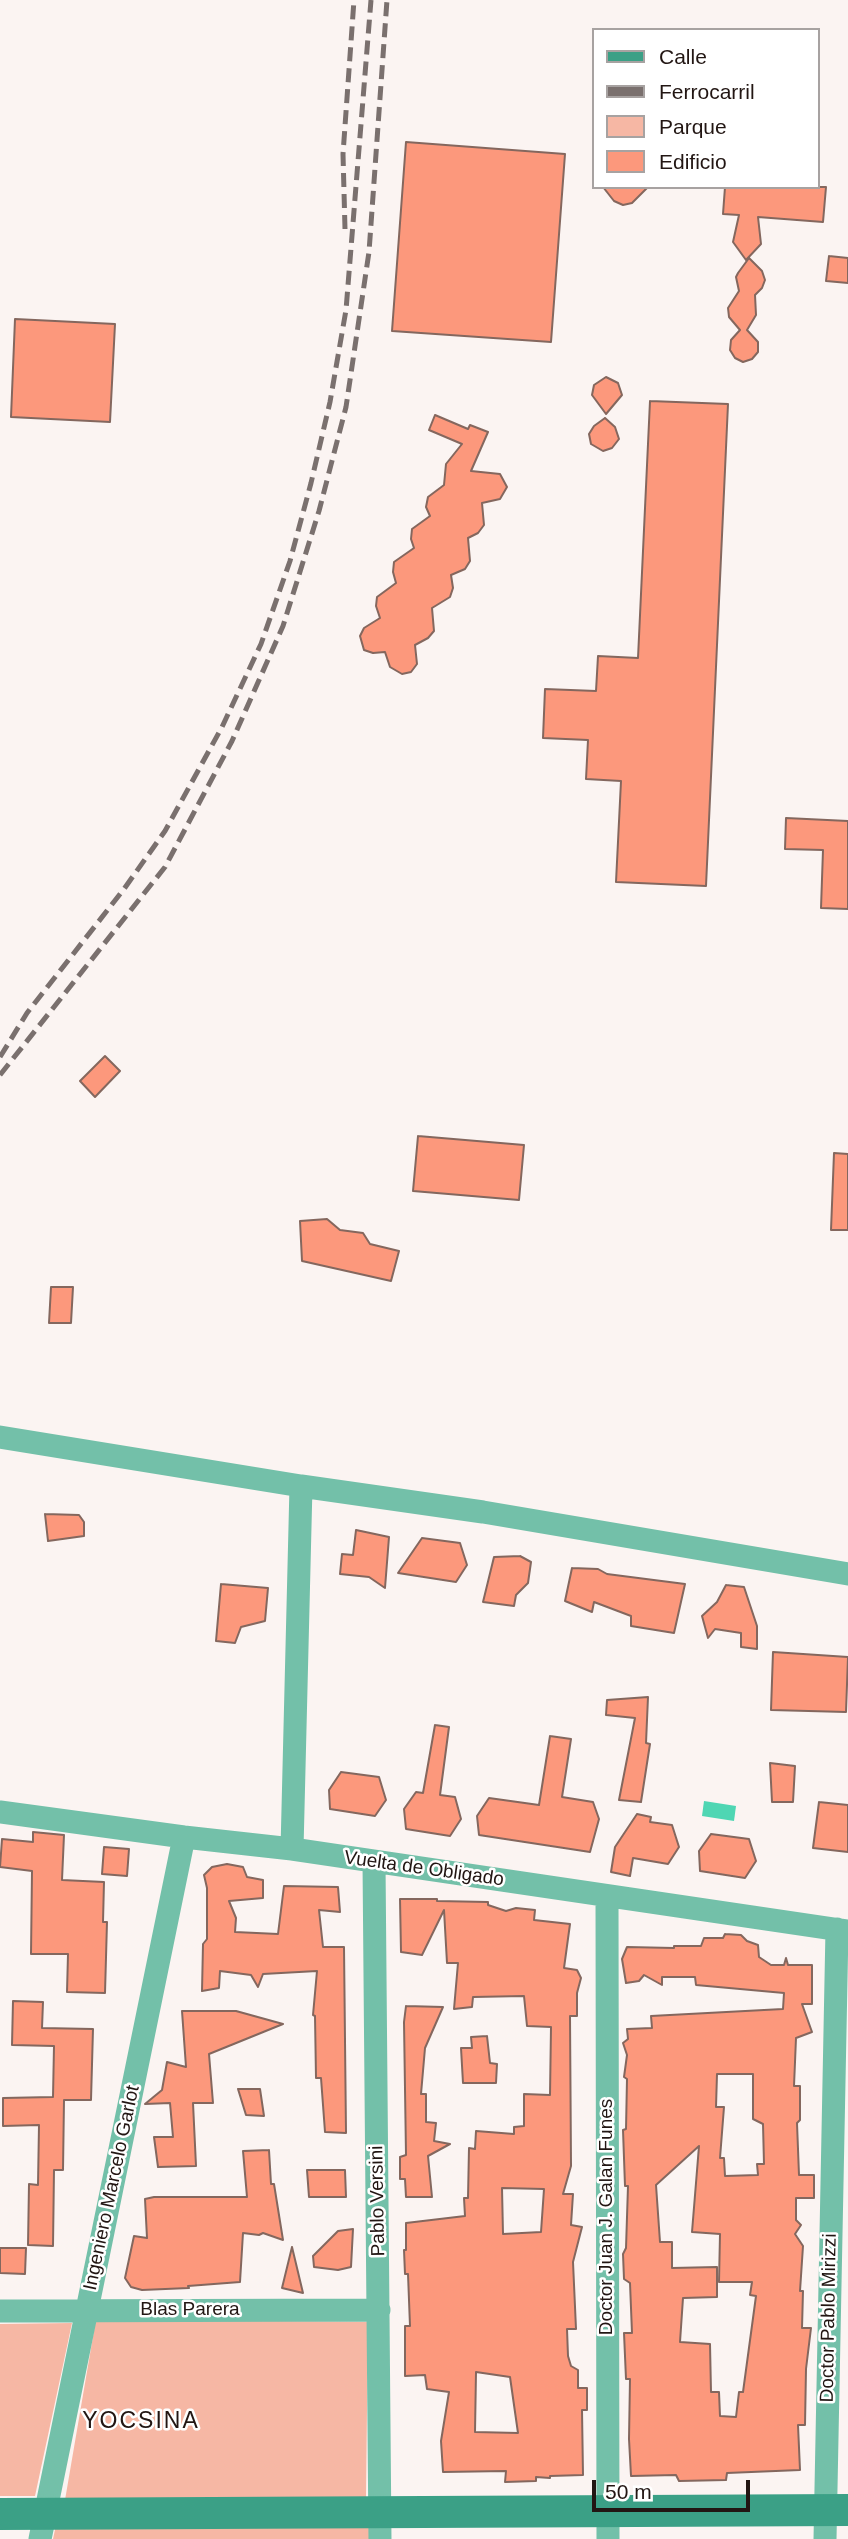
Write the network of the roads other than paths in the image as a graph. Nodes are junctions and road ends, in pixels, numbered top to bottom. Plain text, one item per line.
1 (0, 1437) edge
2 (301, 1486) junction
3 (848, 1574) edge
4 (0, 1812) edge
5 (184, 1838) junction
6 (292, 1849) junction
7 (374, 1862) junction
8 (607, 1896) junction
9 (842, 1930) edge
10 (87, 2310) junction
11 (379, 2310) junction
12 (0, 2311) edge
13 (0, 2514) edge
14 (833, 2520) edge
15 (608, 2525) edge
16 (42, 2526) edge
17 (380, 2526) edge

1 - 2 street
2 - 3 street
2 - 6 street
4 - 5 street, Vuelta de Obligado
5 - 6 street, Vuelta de Obligado
5 - 10 street, Ingeniero Marcelo Garlot
6 - 7 street, Vuelta de Obligado
7 - 8 street, Vuelta de Obligado
7 - 11 street, Pablo Versini
8 - 9 street, Vuelta de Obligado
8 - 15 street, Doctor Juan J. Galan Funes
9 - 14 street, Doctor Pablo Mirizzi
10 - 11 street, Blas Parera
10 - 12 street, Blas Parera
10 - 16 street, Ingeniero Marcelo Garlot
11 - 17 street, Pablo Versini
13 - 16 main road
14 - 15 main road
15 - 17 main road
16 - 17 main road

